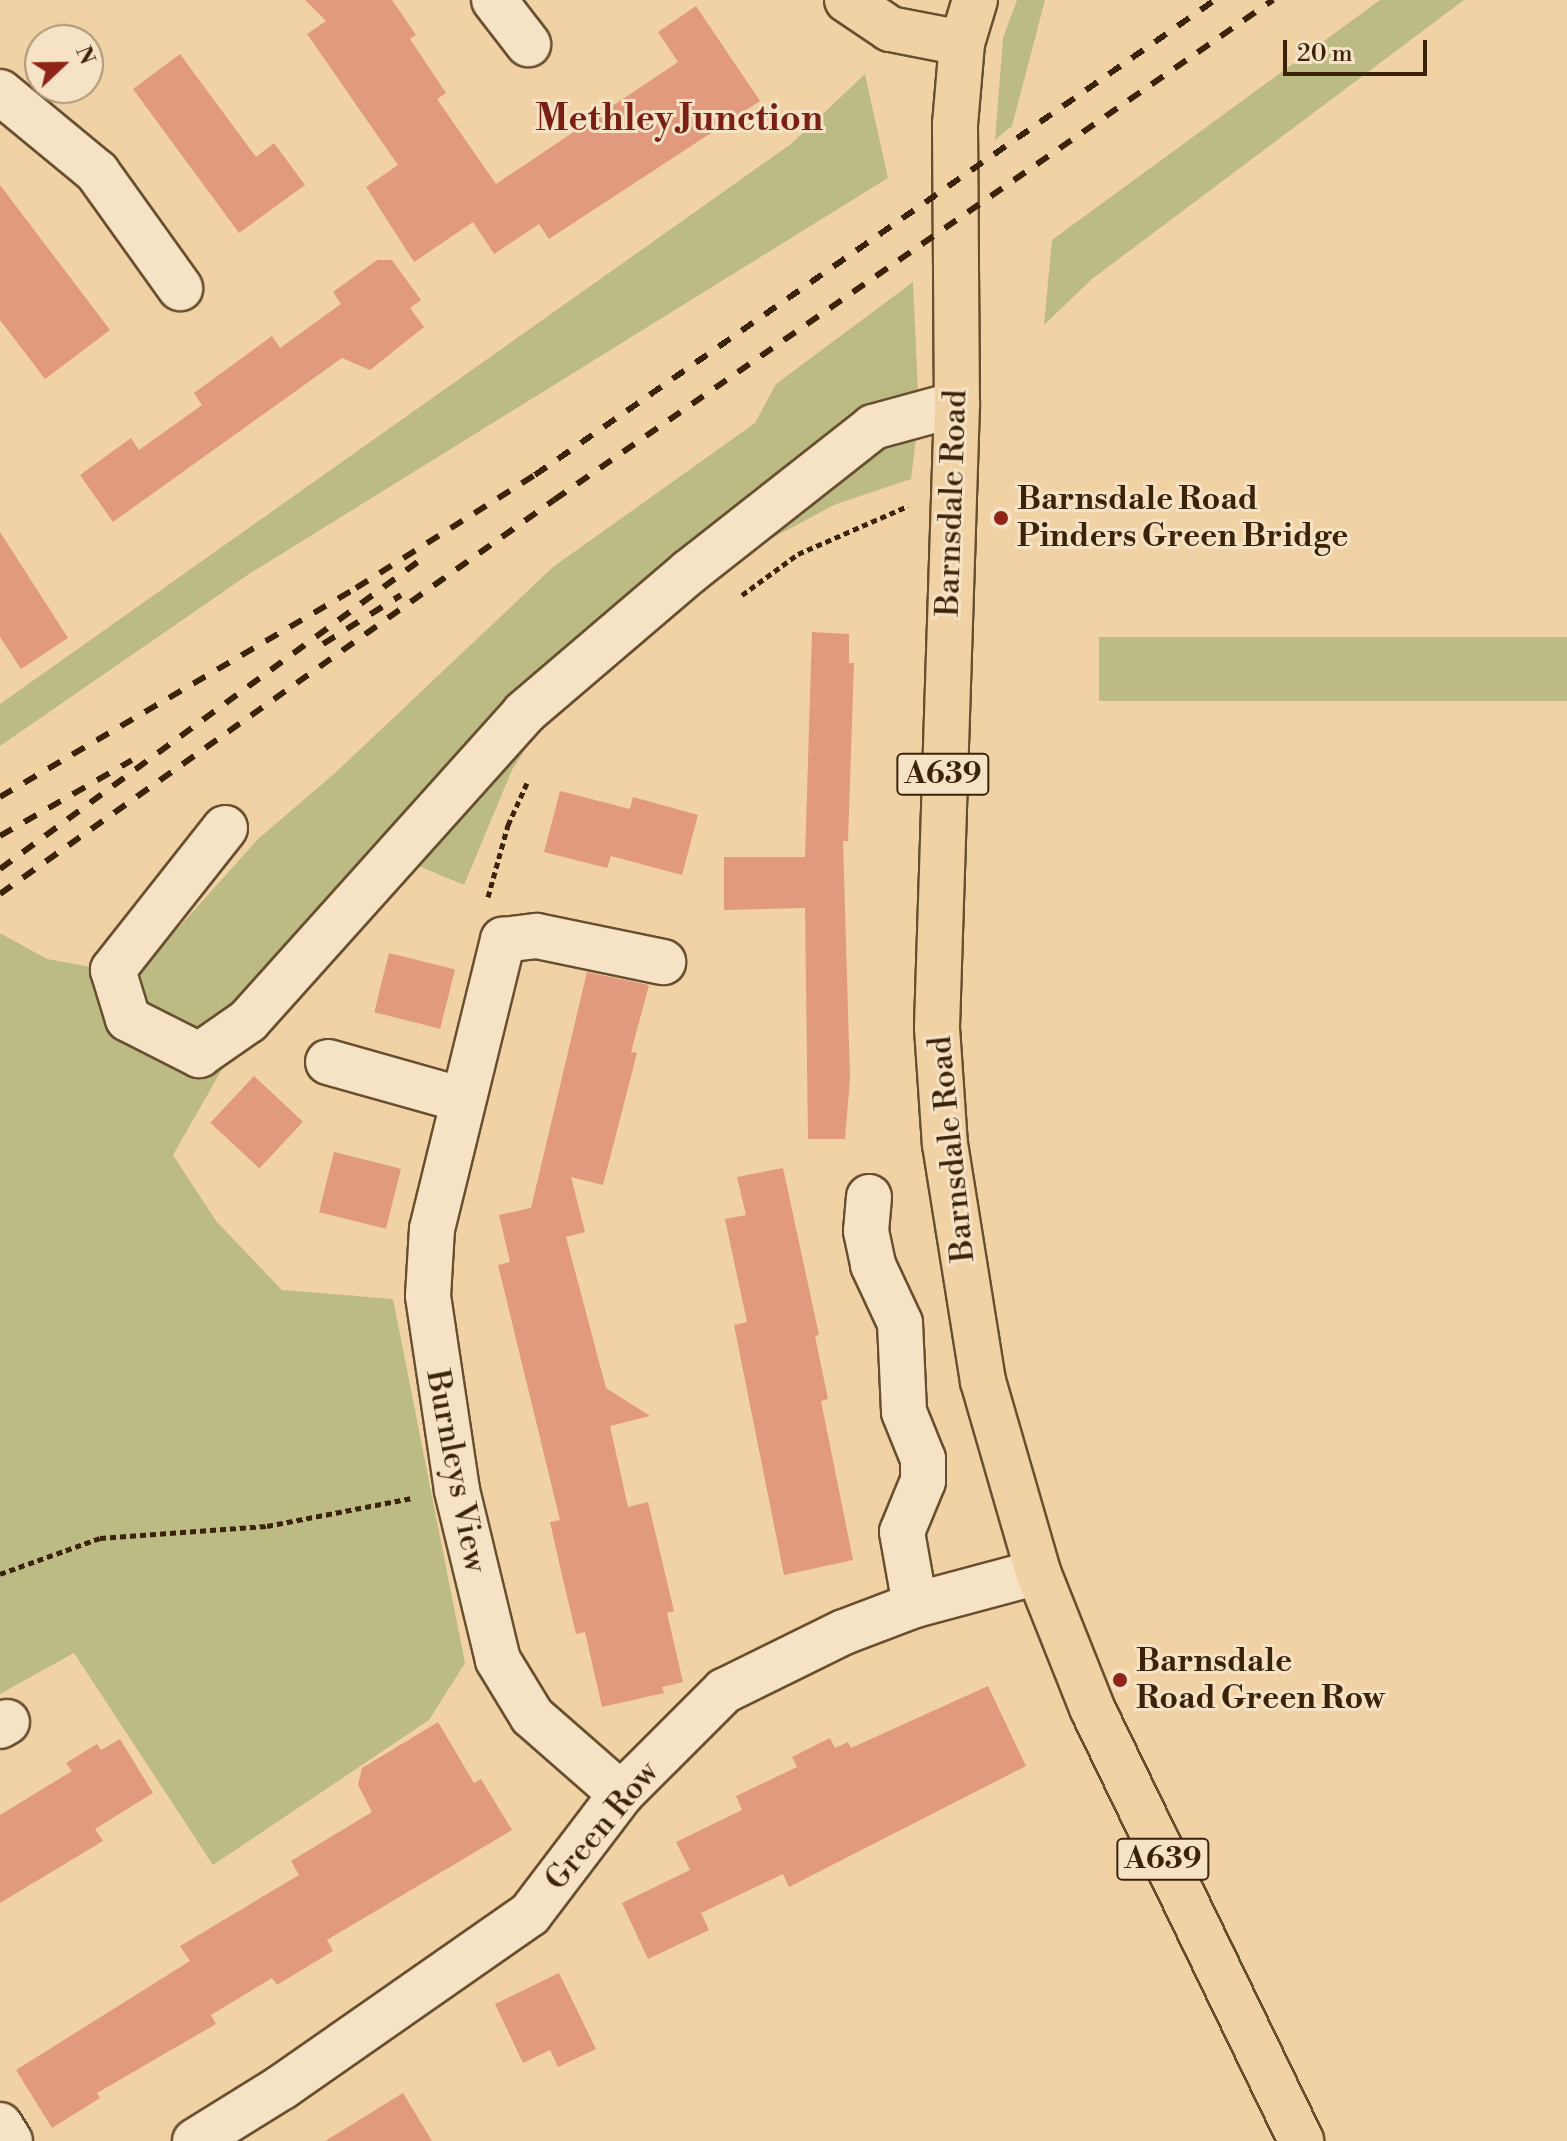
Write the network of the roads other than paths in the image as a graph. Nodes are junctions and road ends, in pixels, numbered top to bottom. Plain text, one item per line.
1 (494, 0) edge
2 (847, 0) edge
3 (975, 0) edge
4 (962, 43) junction
5 (528, 44) dead end
6 (0, 92) edge
7 (180, 288) dead end
8 (957, 404) junction
9 (225, 828) dead end
10 (663, 962) dead end
11 (328, 1062) dead end
12 (460, 1099) junction
13 (869, 1197) dead end
14 (1038, 1572) junction
15 (915, 1605) junction
16 (621, 1794) junction
17 (0, 2125) edge
18 (10, 2141) edge
19 (195, 2141) edge
20 (1301, 2141) edge

1 - 5 street
2 - 4 main road
3 - 4 main road, A639
4 - 8 main road, Barnsdale Road / A639
6 - 7 street
8 - 9 street
8 - 14 main road, Barnsdale Road / A639
10 - 12 street, Burnleys View
11 - 12 street
12 - 16 street, Burnleys View
13 - 15 street
14 - 15 street, Green Row
14 - 20 main road, Barnsdale Road / A639
15 - 16 street, Green Row
16 - 19 street, Green Row
17 - 18 street

